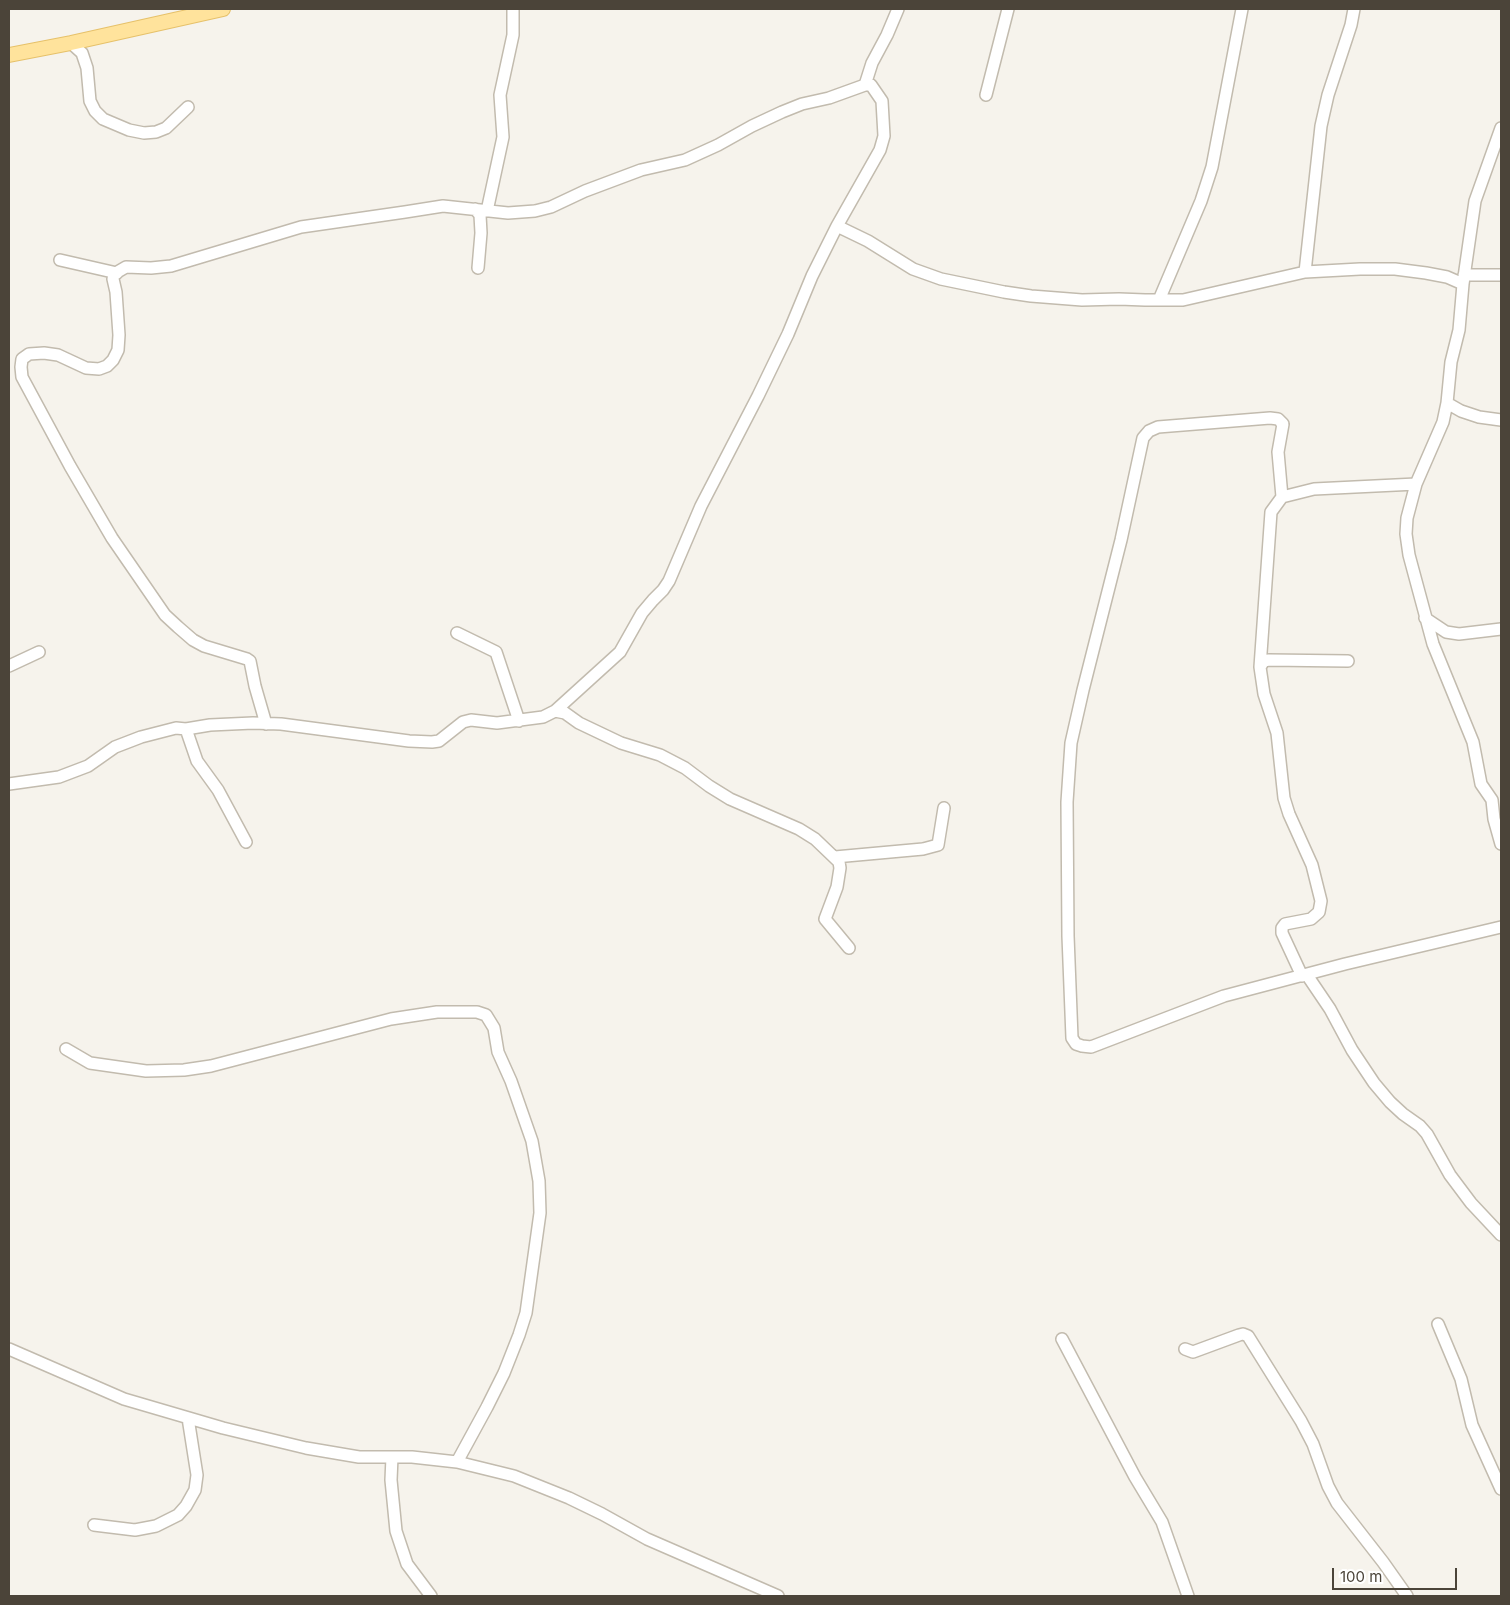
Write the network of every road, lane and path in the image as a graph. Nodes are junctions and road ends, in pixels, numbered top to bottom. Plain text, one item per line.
1 (223, 9) edge
2 (513, 9) edge
3 (898, 9) edge
4 (1008, 9) edge
5 (1242, 9) edge
6 (1354, 9) edge
7 (71, 43) junction
8 (9, 55) edge
9 (865, 85) junction
10 (986, 95) dead end
11 (188, 107) dead end
12 (1501, 128) edge
13 (475, 209) junction
14 (487, 211) junction
15 (837, 226) junction
16 (60, 260) dead end
17 (478, 268) dead end
18 (1305, 272) junction
19 (117, 273) junction
20 (1501, 275) edge
21 (1464, 280) junction
22 (1158, 300) junction
23 (1447, 403) junction
24 (1501, 420) edge
25 (1416, 484) junction
26 (1282, 497) junction
27 (1425, 618) junction
28 (1501, 629) edge
29 (457, 633) dead end
30 (39, 652) dead end
31 (1348, 661) dead end
32 (9, 666) edge
33 (1260, 667) junction
34 (555, 711) junction
35 (519, 721) junction
36 (266, 724) junction
37 (186, 729) junction
38 (9, 784) edge
39 (944, 808) dead end
40 (246, 842) dead end
41 (1501, 844) edge
42 (835, 858) junction
43 (1501, 928) edge
44 (849, 948) dead end
45 (1305, 975) junction
46 (66, 1049) dead end
47 (1501, 1235) edge
48 (1438, 1324) dead end
49 (1062, 1339) dead end
50 (9, 1349) edge
51 (1186, 1349) dead end
52 (188, 1418) junction
53 (392, 1457) junction
54 (457, 1462) junction
55 (1501, 1489) edge
56 (94, 1525) dead end
57 (431, 1596) edge
58 (778, 1596) edge
59 (1188, 1596) edge
60 (1407, 1596) edge

1 - 7 main road
2 - 14 street
3 - 9 street
4 - 10 street
5 - 22 street
6 - 18 street
7 - 8 main road
7 - 11 street
9 - 14 street
9 - 15 street
12 - 21 street
13 - 14 street
13 - 17 street
13 - 19 street
15 - 22 street
15 - 34 street
16 - 19 street
18 - 21 street
18 - 22 street
19 - 36 street
20 - 21 street
21 - 23 street
23 - 24 street
23 - 25 street
25 - 26 street
25 - 27 street
26 - 33 street
26 - 45 street
27 - 28 street
27 - 41 street
29 - 35 street
30 - 32 street
31 - 33 street
33 - 45 street
34 - 35 street
34 - 42 street
35 - 36 street
36 - 37 street
37 - 38 street
37 - 40 street
39 - 42 street
42 - 44 street
43 - 45 street
45 - 47 street
46 - 54 street
48 - 55 street
49 - 59 street
50 - 52 street
51 - 60 street
52 - 53 street
52 - 56 street
53 - 54 street
53 - 57 street
54 - 58 street

